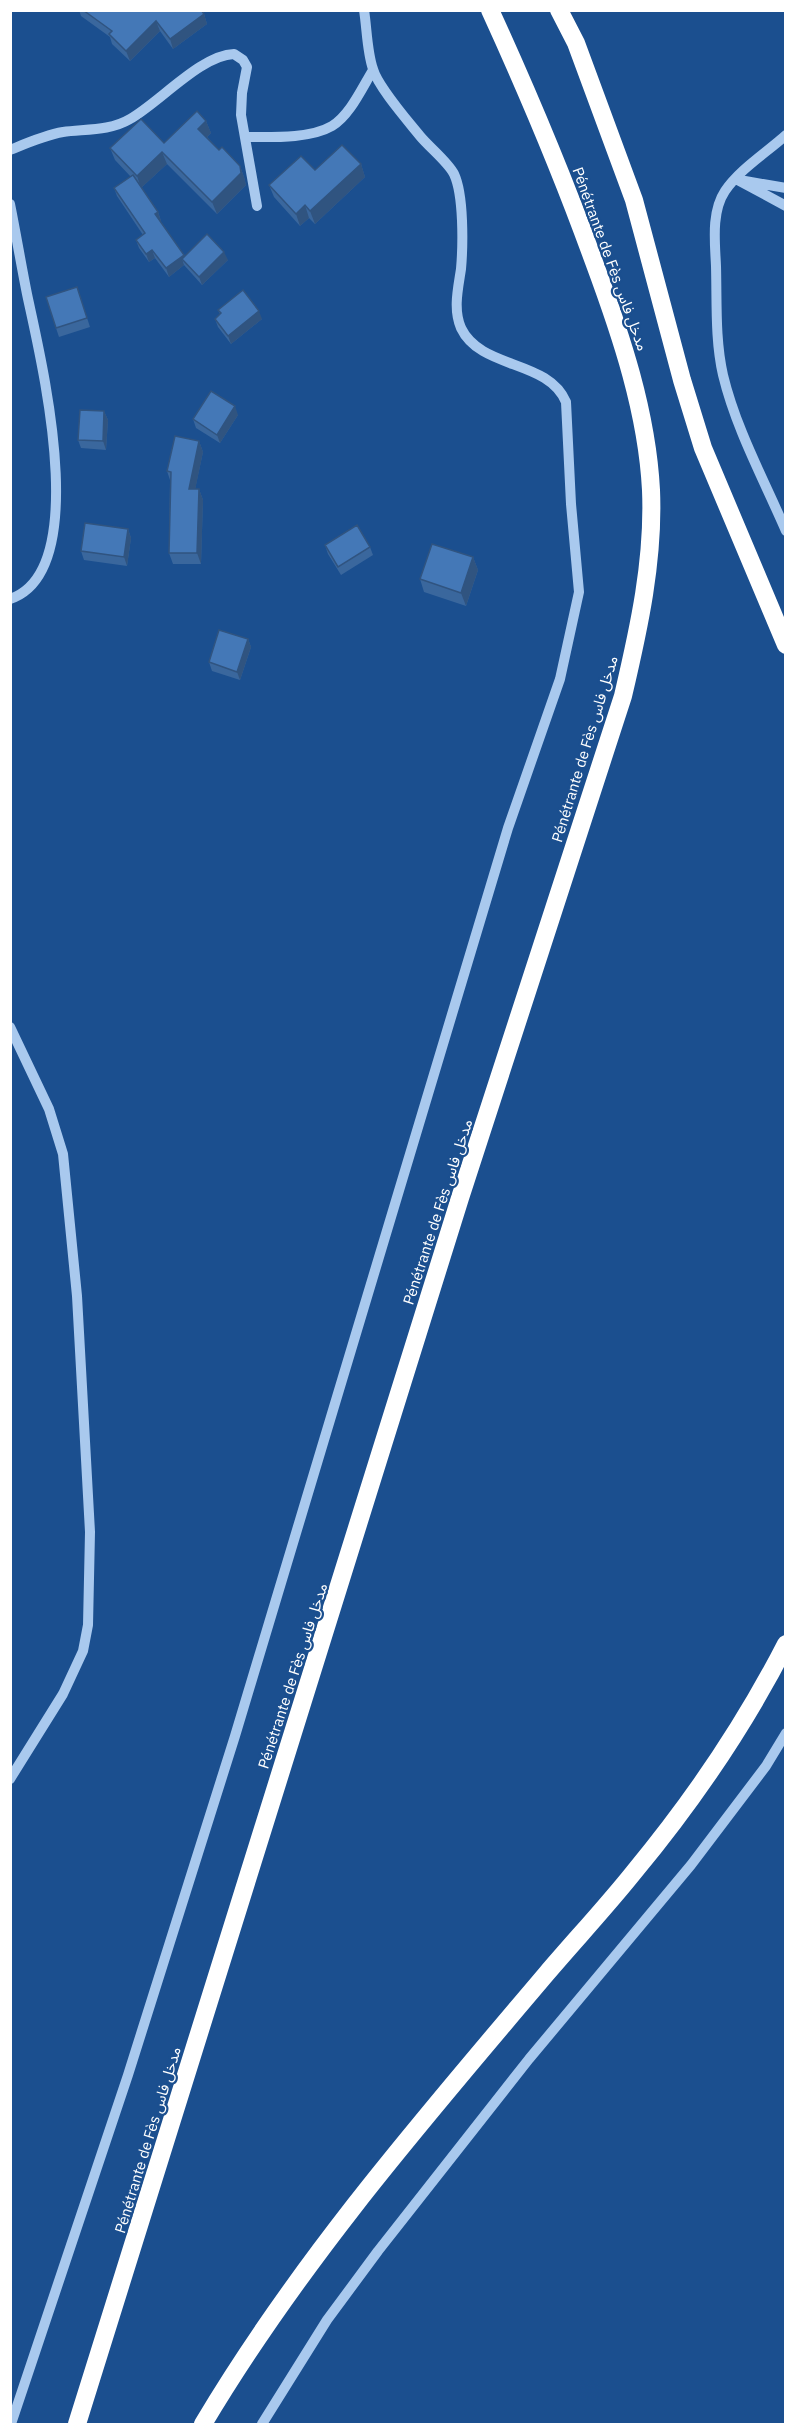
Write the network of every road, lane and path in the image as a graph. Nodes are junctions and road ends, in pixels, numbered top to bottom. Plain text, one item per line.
1 (364, 10) edge
2 (489, 10) edge
3 (559, 10) edge
4 (373, 70) junction
5 (786, 135) edge
6 (245, 138) junction
7 (10, 150) edge
8 (736, 179) junction
9 (786, 188) edge
10 (10, 204) edge
11 (257, 206) dead end
12 (786, 206) edge
13 (786, 531) edge
14 (10, 599) edge
15 (786, 645) edge
16 (10, 1027) edge
17 (786, 1644) edge
18 (786, 1733) edge
19 (10, 1779) edge
20 (11, 2424) edge
21 (77, 2424) edge
22 (203, 2424) edge
23 (262, 2424) edge

1 - 4 street
2 - 21 highway, Pénétrante de Fès مدخل فاس
3 - 15 highway, Pénétrante de Fès مدخل فاس
4 - 6 street
4 - 20 street
5 - 8 street
6 - 7 street
6 - 11 street
8 - 9 street
8 - 12 street
8 - 13 street
10 - 14 street
16 - 19 street
17 - 22 highway
18 - 23 street

